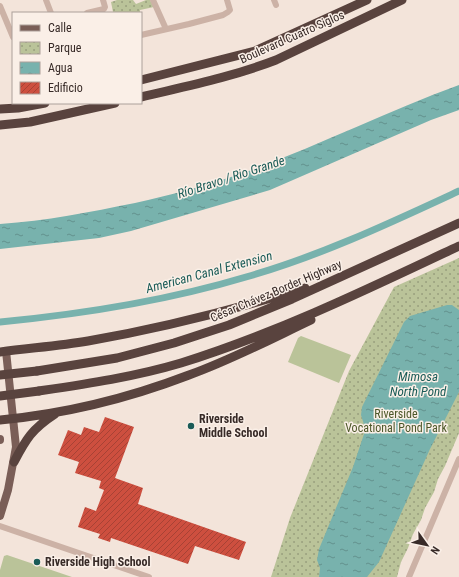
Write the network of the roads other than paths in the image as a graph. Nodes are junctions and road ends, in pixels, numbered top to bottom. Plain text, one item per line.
1 (46, 0) edge
2 (103, 0) edge
3 (153, 0) edge
4 (366, 0) edge
5 (402, 0) edge
6 (228, 3) edge
7 (0, 6) edge
8 (51, 12) edge
9 (90, 12) edge
10 (166, 29) junction
11 (12, 35) edge
12 (142, 35) edge
13 (142, 80) edge
14 (142, 97) edge
15 (40, 104) edge
16 (111, 104) edge
17 (0, 109) edge
18 (0, 124) edge
19 (459, 223) edge
20 (459, 246) edge
21 (348, 274) junction
22 (346, 300) junction
23 (3, 351) edge
24 (0, 375) edge
25 (0, 396) edge
26 (58, 412) junction
27 (13, 419) junction
28 (0, 420) edge
29 (459, 459) edge
30 (14, 462) junction
31 (457, 471) edge
32 (0, 516) edge
33 (0, 526) edge
34 (149, 577) edge
35 (409, 577) edge

1 - 8 street
2 - 9 street
3 - 10 street
4 - 13 highway, Boulevard Cuatro Siglos
5 - 14 highway, Boulevard Cuatro Siglos
6 - 10 street
7 - 11 street
10 - 12 street
15 - 17 highway
16 - 18 highway
19 - 21 highway, César Chávez Border Highway
20 - 22 highway
21 - 23 highway
21 - 24 highway, César Chávez Border Highway, bridge
22 - 25 highway, bridge
22 - 26 highway
23 - 27 main road
26 - 27 highway
26 - 30 highway
27 - 28 highway
27 - 30 main road
29 - 31 street
30 - 32 main road
31 - 35 street
33 - 34 street

